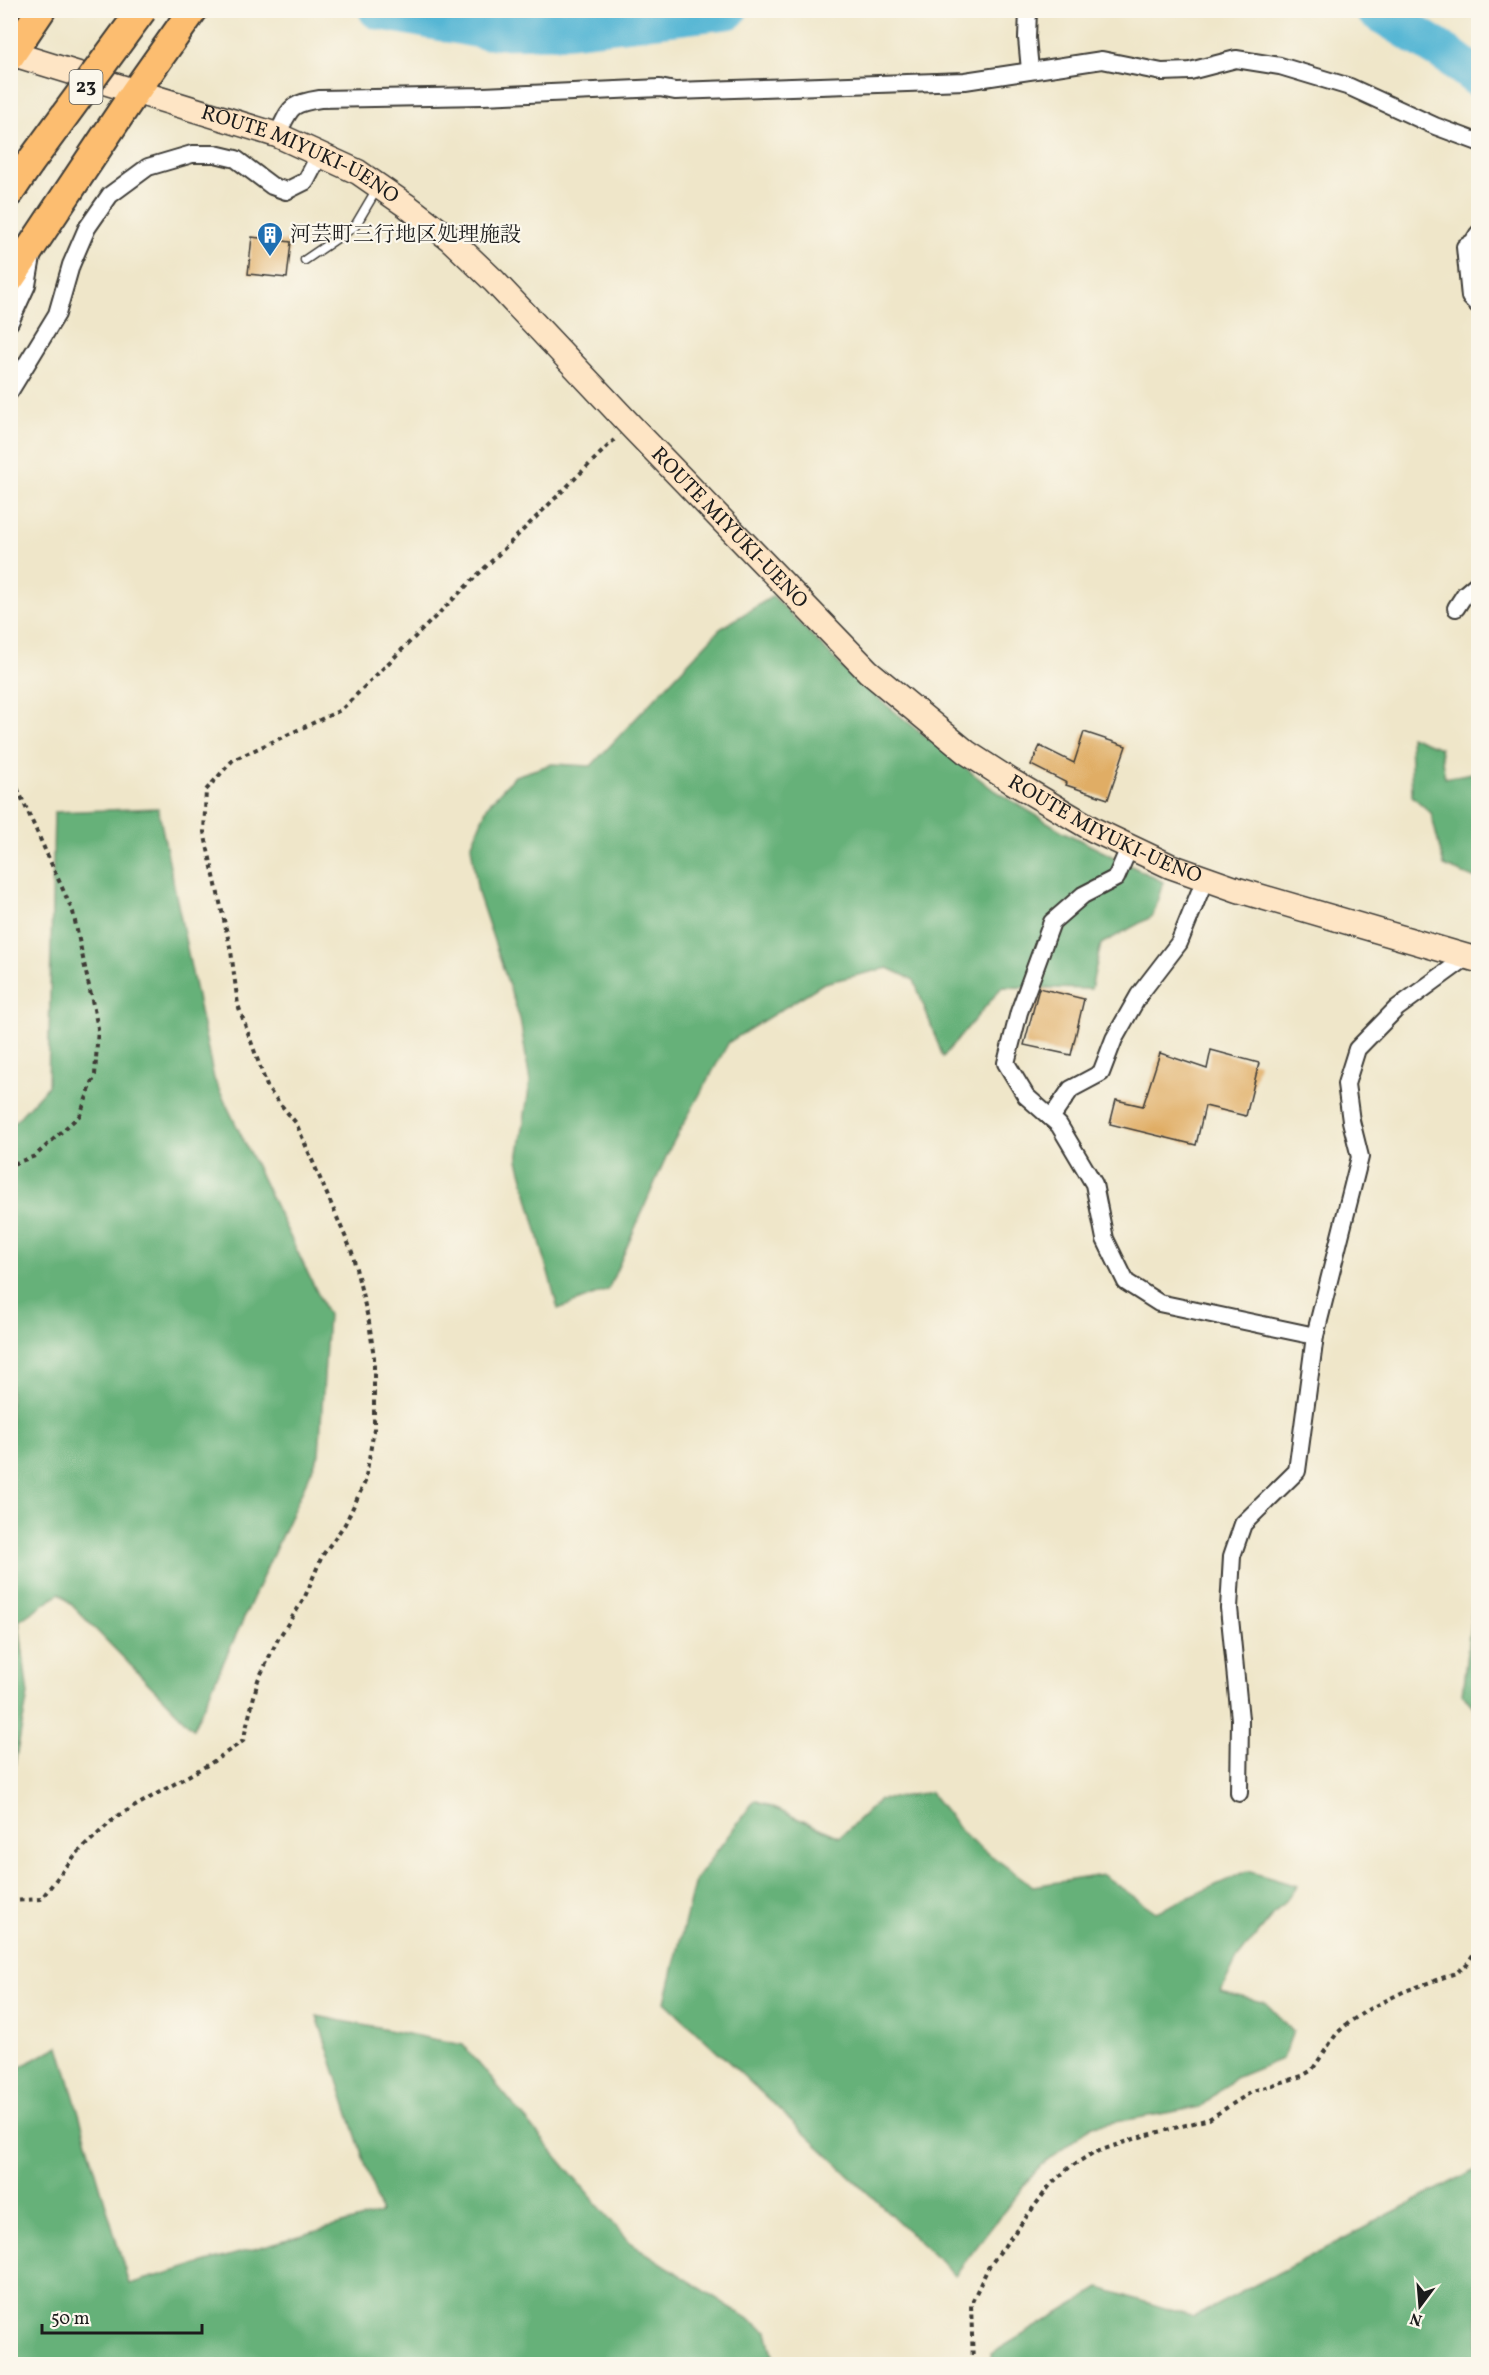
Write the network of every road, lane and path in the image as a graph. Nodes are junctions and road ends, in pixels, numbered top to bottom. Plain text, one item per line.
1 (41, 10) edge
2 (142, 10) edge
3 (193, 10) edge
4 (1028, 10) edge
5 (11, 54) edge
6 (1030, 70) junction
7 (135, 92) junction
8 (277, 135) junction
9 (1479, 142) edge
10 (320, 154) junction
11 (378, 187) junction
12 (10, 192) edge
13 (1479, 234) edge
14 (35, 241) junction
15 (305, 260) dead end
16 (10, 279) edge
17 (1479, 305) edge
18 (10, 322) edge
19 (10, 391) edge
20 (630, 424) junction
21 (1479, 583) edge
22 (1456, 608) dead end
23 (10, 772) edge
24 (1129, 848) junction
25 (1205, 879) junction
26 (1473, 959) edge
27 (1051, 1118) junction
28 (10, 1165) edge
29 (1315, 1336) junction
30 (1239, 1793) dead end
31 (10, 1901) edge
32 (1479, 1947) edge
33 (973, 2364) edge

1 - 5 highway
2 - 12 highway, 23, bridge
3 - 7 highway
4 - 6 street
5 - 7 main road, ROUTE MIYUKI-UENO
6 - 8 street
6 - 9 street
7 - 8 main road, ROUTE MIYUKI-UENO
7 - 14 highway
8 - 10 main road, ROUTE MIYUKI-UENO
10 - 11 main road, ROUTE MIYUKI-UENO
10 - 19 street
11 - 15 lane
11 - 20 main road, ROUTE MIYUKI-UENO
13 - 17 street
14 - 16 highway
14 - 18 street
20 - 24 main road, ROUTE MIYUKI-UENO
20 - 31 path
21 - 22 street
23 - 28 path
24 - 25 main road, ROUTE MIYUKI-UENO
24 - 27 street
25 - 26 main road, ROUTE MIYUKI-UENO
25 - 27 street
26 - 29 street
27 - 29 street
29 - 30 street
32 - 33 path

